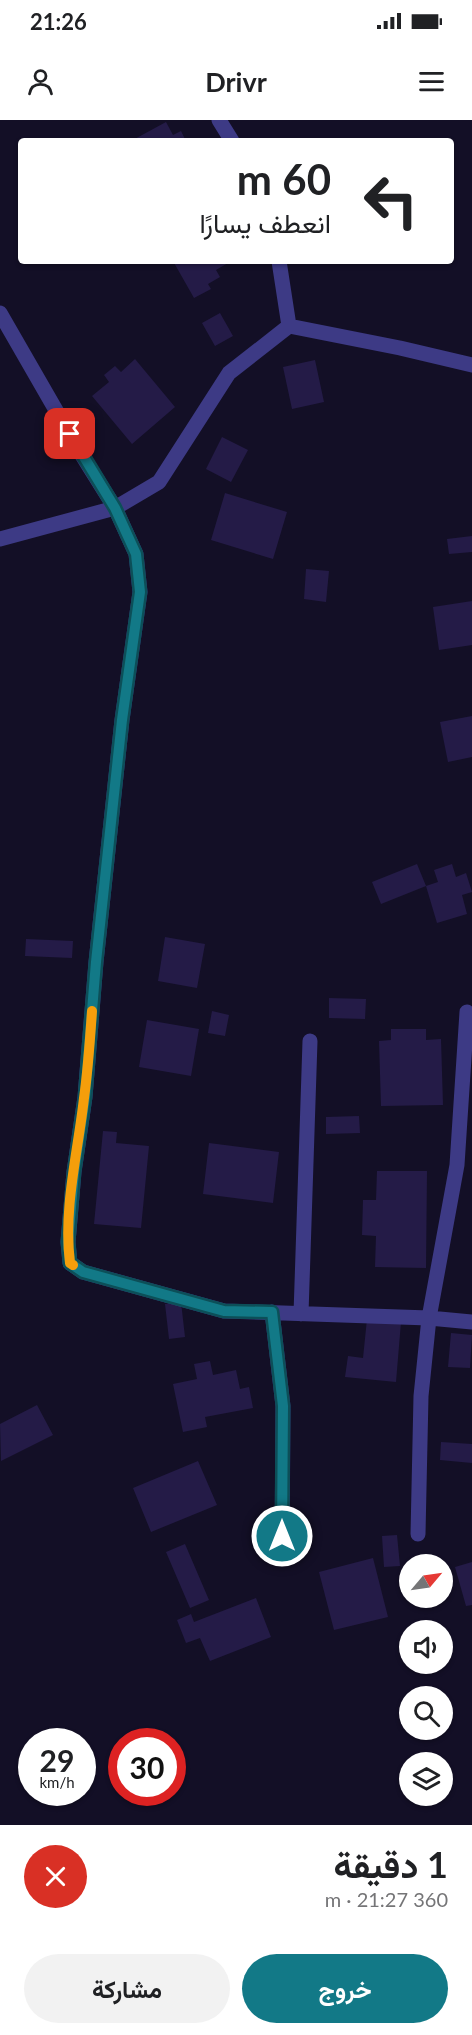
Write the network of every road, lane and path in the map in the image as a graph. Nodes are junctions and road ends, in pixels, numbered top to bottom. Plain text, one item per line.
1 (219, 120) edge
2 (230, 138) edge
3 (279, 264) edge
4 (0, 313) edge
5 (289, 326) junction
6 (472, 365) edge
7 (115, 508) junction
8 (0, 539) edge
9 (467, 1012) dead end
10 (310, 1041) dead end
11 (272, 1312) junction
12 (301, 1314) junction
13 (429, 1318) junction
14 (472, 1322) edge
15 (418, 1534) dead end
16 (282, 1557) dead end

1 - 2 street
3 - 5 street
4 - 7 street
5 - 6 street
5 - 7 street
7 - 8 street
7 - 11 street
9 - 13 street
10 - 12 street
11 - 12 street
11 - 16 street
12 - 13 street
13 - 14 street
13 - 15 street

